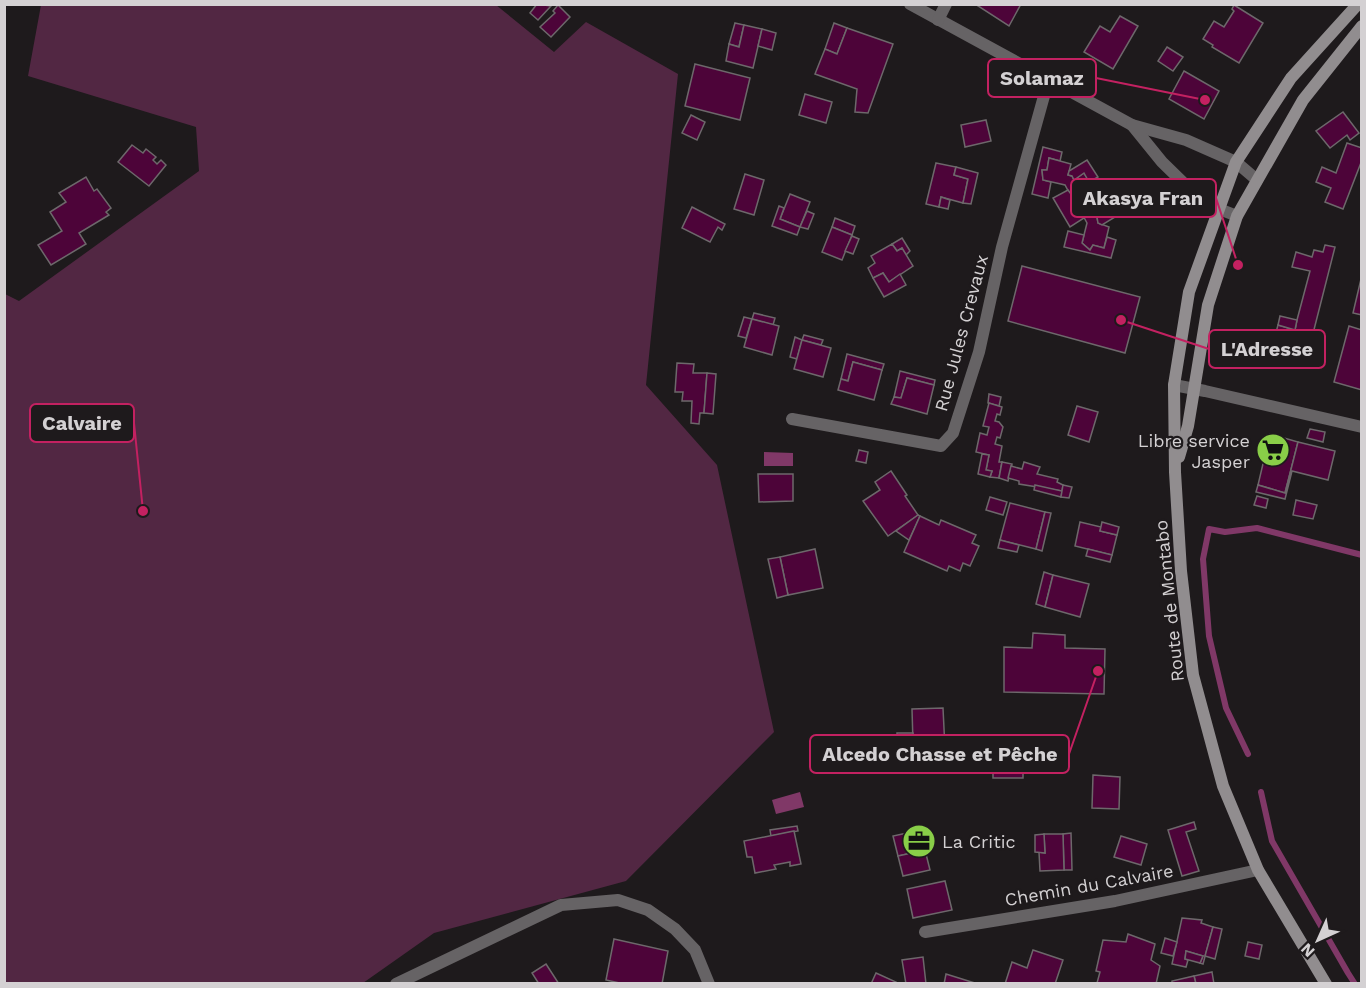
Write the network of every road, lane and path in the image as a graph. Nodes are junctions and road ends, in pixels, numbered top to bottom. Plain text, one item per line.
1 (910, 4) edge
2 (946, 4) edge
3 (1358, 4) edge
4 (938, 20) junction
5 (1362, 26) edge
6 (1052, 81) junction
7 (1132, 125) junction
8 (1236, 162) junction
9 (1257, 180) junction
10 (1218, 209) junction
11 (1237, 216) junction
12 (1173, 385) junction
13 (1193, 388) junction
14 (792, 418) dead end
15 (1362, 427) edge
16 (1175, 472) junction
17 (1258, 870) junction
18 (925, 932) dead end
19 (1324, 983) edge
20 (396, 984) edge
21 (709, 984) edge

1 - 4 street
2 - 4 street
3 - 8 main road, Route de Montabo
4 - 6 street
5 - 9 main road, Route de Montabo
6 - 7 street
6 - 14 street, Rue Jules Crevaux
7 - 8 street
7 - 10 street
8 - 9 street
8 - 10 main road, Route de Montabo
9 - 11 main road, Route de Montabo
10 - 11 street
10 - 12 main road, Route de Montabo
11 - 13 main road, Route de Montabo
12 - 13 street
12 - 16 main road, Route de Montabo
13 - 15 street
13 - 16 main road, Route de Montabo
16 - 17 main road, Route de Montabo
17 - 18 street, Chemin du Calvaire
17 - 19 main road, Route de Montabo
20 - 21 street

